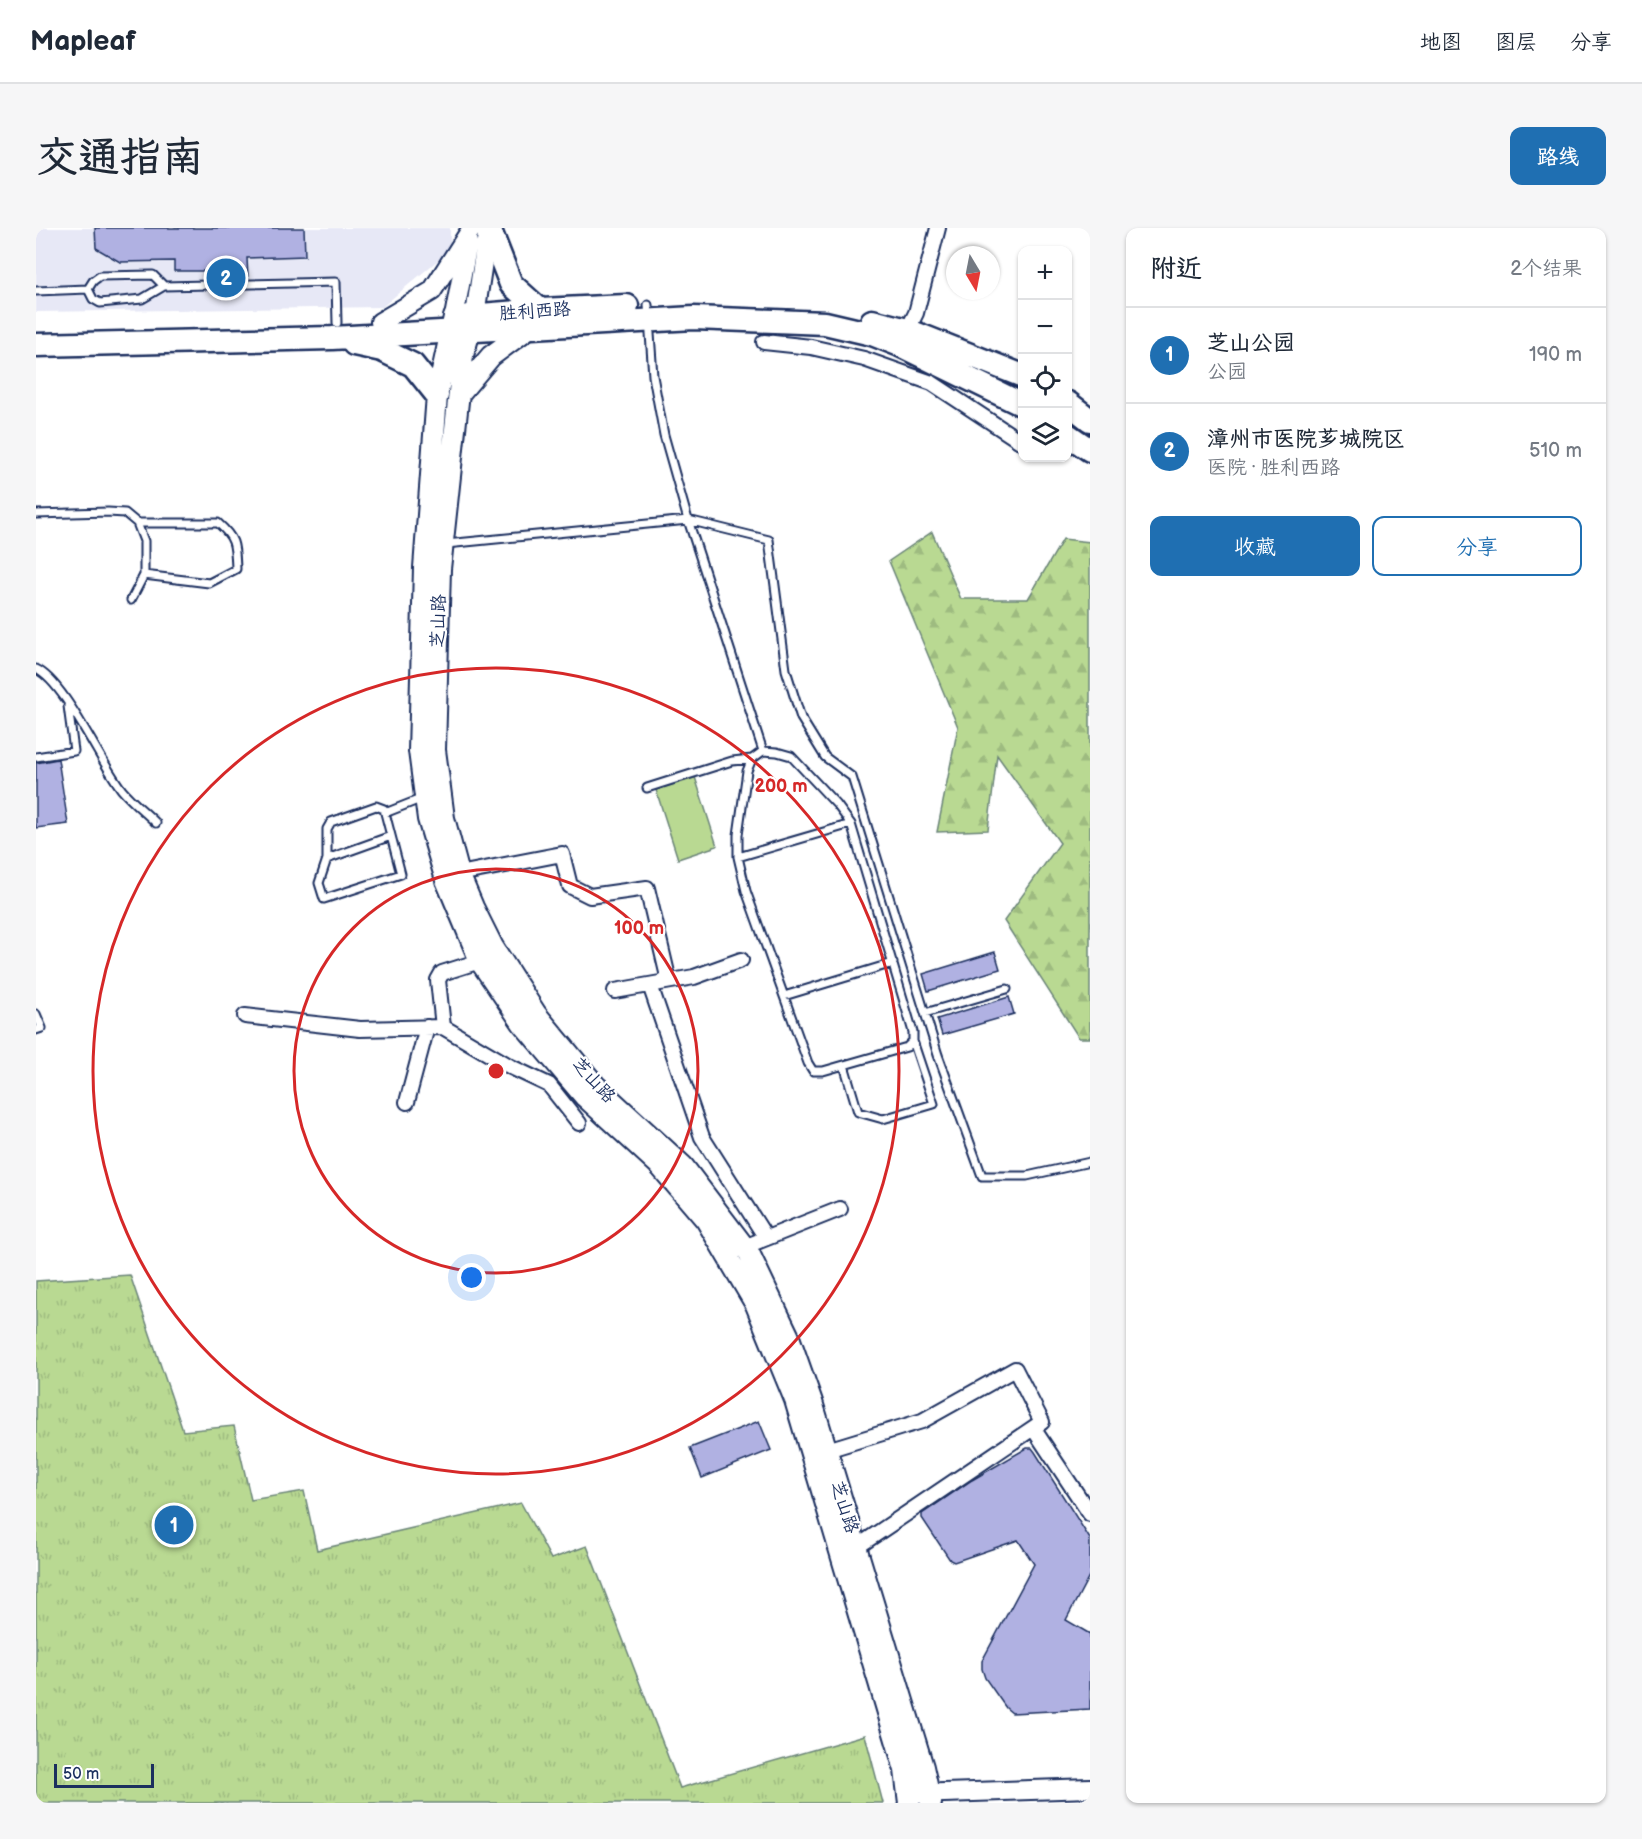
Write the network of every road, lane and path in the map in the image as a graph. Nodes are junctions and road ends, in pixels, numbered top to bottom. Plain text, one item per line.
1 (938, 228) edge
2 (480, 229) edge
3 (164, 286) junction
4 (88, 289) junction
5 (36, 291) edge
6 (649, 313) junction
7 (535, 319) junction
8 (380, 322) junction
9 (463, 324) junction
10 (335, 331) junction
11 (36, 332) edge
12 (872, 334) junction
13 (904, 338) junction
14 (764, 342) dead end
15 (36, 345) edge
16 (864, 359) junction
17 (1018, 374) edge
18 (448, 394) junction
19 (1018, 402) edge
20 (1072, 406) edge
21 (1090, 420) edge
22 (1072, 438) edge
23 (1018, 440) edge
24 (1090, 450) edge
25 (36, 514) edge
26 (688, 520) junction
27 (137, 523) junction
28 (443, 544) junction
29 (144, 575) junction
30 (131, 600) dead end
31 (36, 669) edge
32 (68, 703) junction
33 (763, 751) junction
34 (36, 757) edge
35 (752, 759) junction
36 (647, 788) dead end
37 (425, 797) junction
38 (385, 813) junction
39 (156, 823) dead end
40 (851, 824) junction
41 (392, 836) junction
42 (738, 857) junction
43 (327, 859) junction
44 (459, 874) junction
45 (741, 960) dead end
46 (480, 961) junction
47 (892, 963) junction
48 (669, 981) junction
49 (650, 985) junction
50 (1006, 989) dead end
51 (615, 991) dead end
52 (784, 996) junction
53 (925, 1013) junction
54 (36, 1014) edge
55 (245, 1016) dead end
56 (426, 1027) junction
57 (443, 1027) junction
58 (36, 1030) edge
59 (913, 1041) junction
60 (844, 1065) junction
61 (407, 1102) dead end
62 (579, 1123) dead end
63 (1090, 1162) edge
64 (840, 1209) dead end
65 (766, 1238) junction
66 (744, 1247) junction
67 (1033, 1428) junction
68 (827, 1450) junction
69 (1090, 1514) edge
70 (857, 1547) junction
71 (1090, 1788) edge
72 (909, 1798) edge
73 (931, 1798) edge

1 - 13 street
2 - 7 main road
2 - 8 street
2 - 9 street
3 - 4 lane
3 - 4 lane
3 - 10 lane
4 - 5 lane
6 - 7 main road, 胜利西路
6 - 12 main road
6 - 13 main road, 胜利西路
6 - 26 lane
7 - 9 main road, 胜利西路
7 - 18 main road
8 - 9 main road, 胜利西路
8 - 10 main road, 胜利西路
9 - 10 main road
9 - 18 main road
10 - 11 main road, 胜利西路
10 - 15 main road
10 - 18 main road
12 - 13 main road
12 - 16 street
13 - 17 main road, 胜利西路
13 - 19 main road
14 - 16 street
16 - 23 street
18 - 28 main road, 芝山路
18 - 37 main road
20 - 21 main road
22 - 24 main road
25 - 27 lane
26 - 28 lane
26 - 33 lane
26 - 53 lane
27 - 29 lane
27 - 29 lane
28 - 44 main road, 芝山路
29 - 30 lane
31 - 32 lane
32 - 34 lane
32 - 39 lane
33 - 35 lane
33 - 40 lane
35 - 36 lane
35 - 42 lane
37 - 38 lane
37 - 46 main road
38 - 41 lane
38 - 43 lane
40 - 42 lane
40 - 47 lane
41 - 43 lane
41 - 43 lane
42 - 52 lane
44 - 48 street
44 - 66 main road, 芝山路
45 - 48 street
46 - 57 street
46 - 72 main road
47 - 52 lane
47 - 59 lane
48 - 49 street
49 - 51 street
49 - 65 street
50 - 53 lane
52 - 60 lane
53 - 63 lane
54 - 58 lane
55 - 56 street
56 - 57 street
56 - 61 street
57 - 62 street
59 - 60 lane
59 - 60 lane
64 - 65 street
65 - 66 street
66 - 68 main road, 芝山路
67 - 68 street
67 - 69 street
67 - 70 street
68 - 70 main road, 芝山路
70 - 73 main road, 芝山路
71 - 73 street
72 - 73 street

